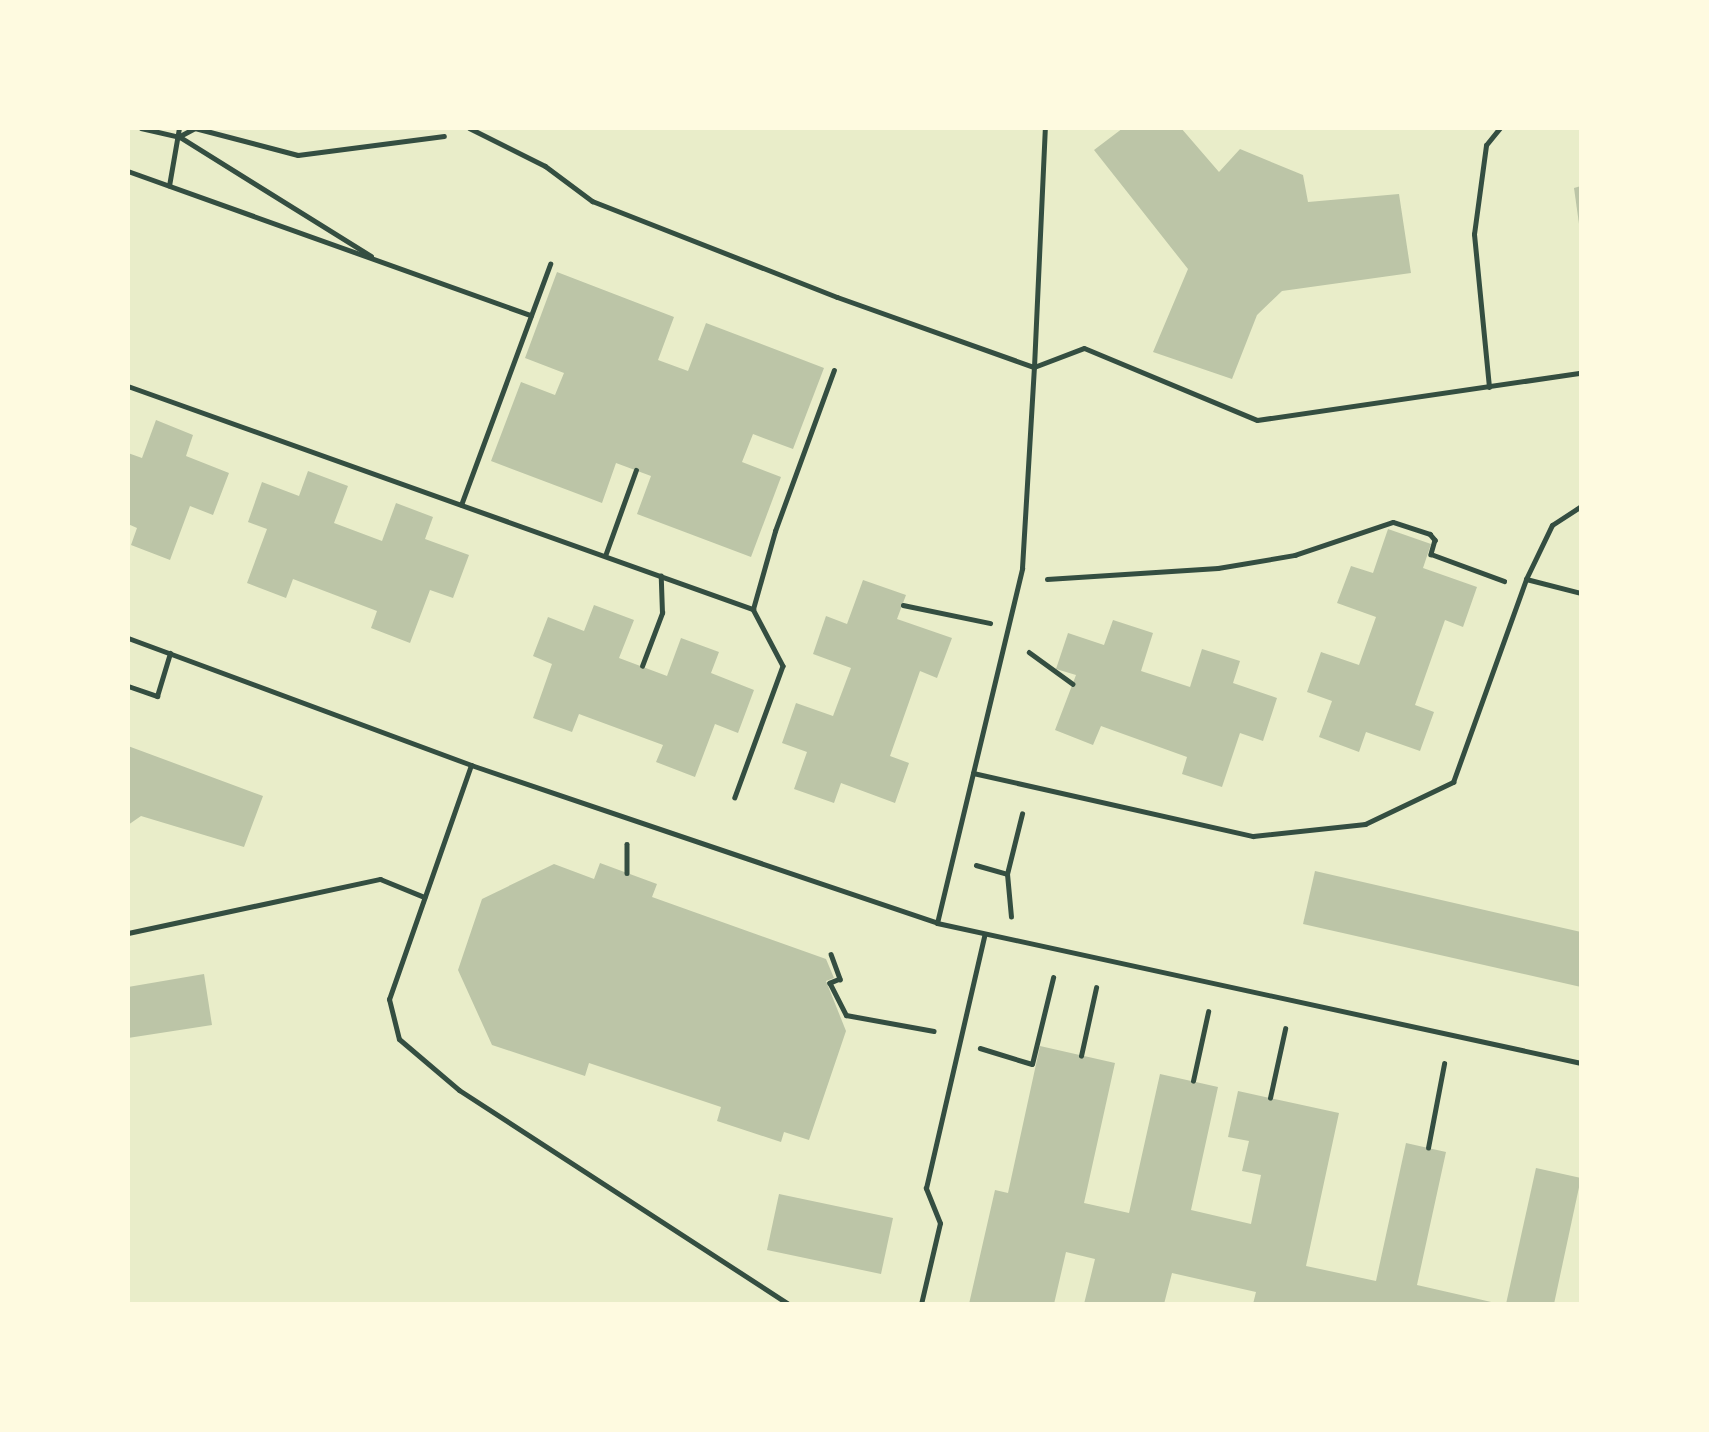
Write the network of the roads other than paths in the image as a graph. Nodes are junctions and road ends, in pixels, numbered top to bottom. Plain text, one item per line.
1 (470, 128) edge
2 (1045, 128) edge
3 (1500, 128) edge
4 (1034, 367) junction
5 (1581, 373) edge
6 (1489, 387) junction
7 (1581, 506) edge
8 (1526, 579) junction
9 (1581, 593) edge
10 (128, 638) edge
11 (170, 653) junction
12 (128, 686) edge
13 (471, 765) junction
14 (973, 774) junction
15 (425, 897) junction
16 (937, 923) junction
17 (128, 933) edge
18 (984, 936) junction
19 (1581, 1063) edge
20 (789, 1304) edge
21 (921, 1304) edge

1 - 4 lane
2 - 4 lane
3 - 6 lane
4 - 6 lane
4 - 14 lane
5 - 6 lane
7 - 8 lane
8 - 9 lane
8 - 14 lane
10 - 11 lane
11 - 12 lane
11 - 13 lane
13 - 15 lane
13 - 16 lane
14 - 16 lane
15 - 17 lane
15 - 20 lane
16 - 18 lane
18 - 19 lane
18 - 21 lane

